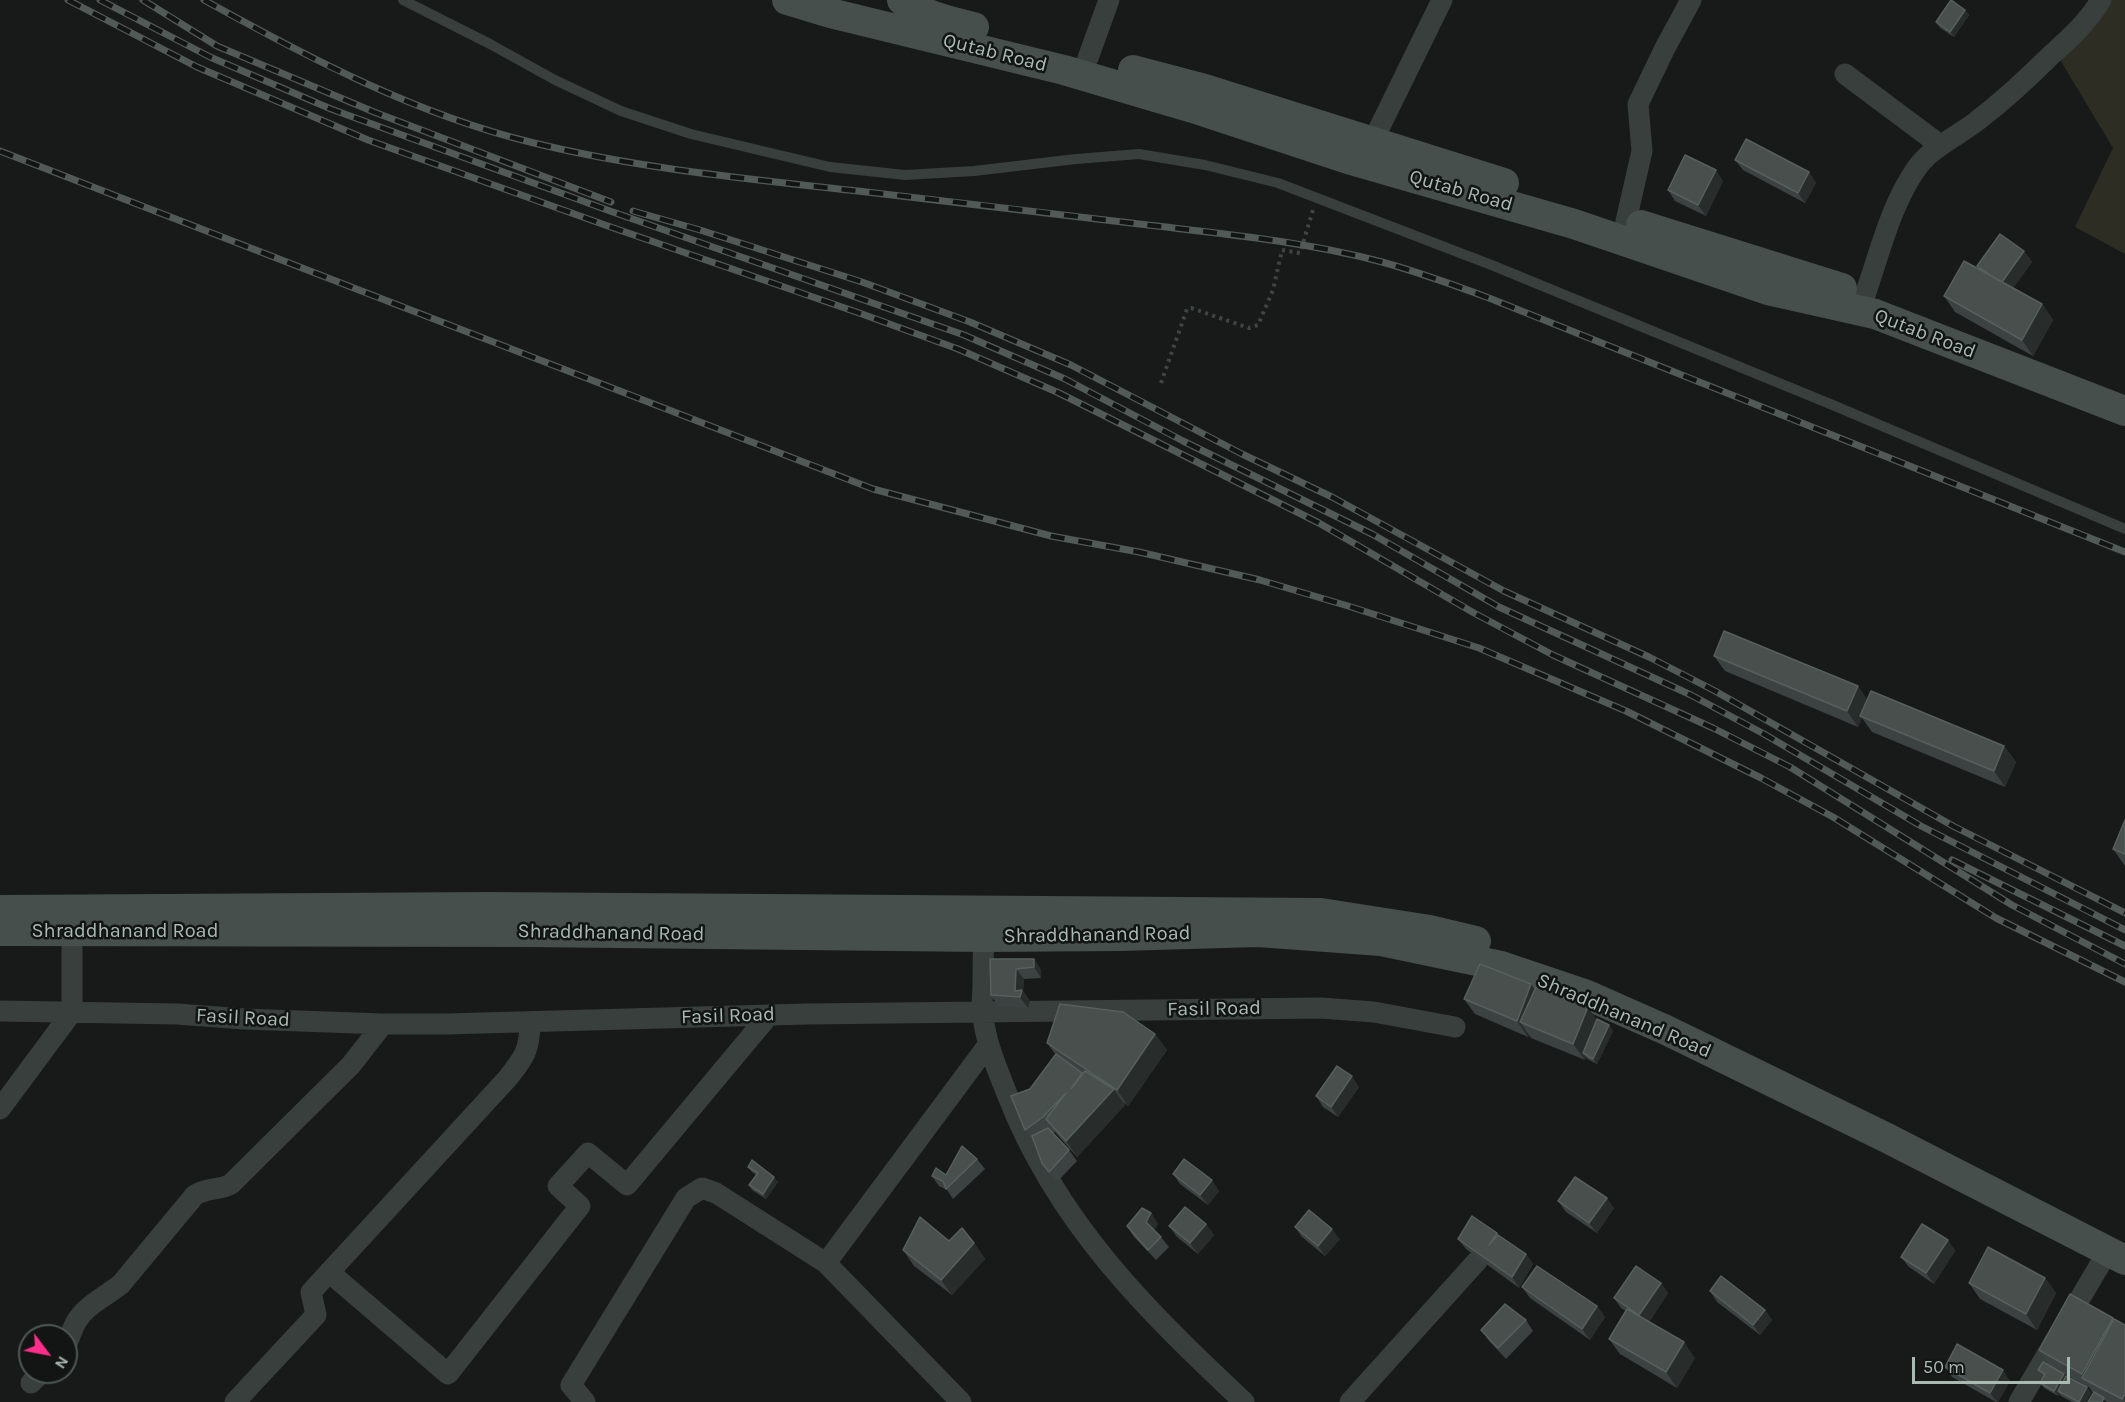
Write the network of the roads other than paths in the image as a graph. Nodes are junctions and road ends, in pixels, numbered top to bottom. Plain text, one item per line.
1 (403, 0) edge
2 (787, 0) edge
3 (902, 0) edge
4 (1108, 0) edge
5 (1442, 0) edge
6 (1691, 0) edge
7 (2101, 0) edge
8 (935, 28) junction
9 (1089, 58) junction
10 (1845, 74) dead end
11 (1940, 145) junction
12 (1368, 153) junction
13 (1626, 221) junction
14 (1865, 295) junction
15 (2125, 391) edge
16 (2125, 411) edge
17 (2125, 529) edge
18 (0, 910) edge
19 (641, 921) junction
20 (985, 924) junction
21 (0, 931) edge
22 (72, 931) junction
23 (0, 1011) edge
24 (72, 1012) junction
25 (982, 1013) junction
26 (769, 1015) junction
27 (530, 1022) junction
28 (383, 1024) junction
29 (1455, 1027) dead end
30 (988, 1045) junction
31 (0, 1109) edge
32 (2119, 1250) edge
33 (1478, 1260) edge
34 (826, 1263) junction
35 (329, 1272) junction
36 (75, 1324) edge
37 (1233, 1398) edge
38 (236, 1402) edge
39 (585, 1402) edge
40 (961, 1402) edge
41 (1350, 1402) edge
42 (2019, 1402) edge

1 - 17 lane
2 - 8 street, Qutab Road
3 - 8 street, Qutab Road
4 - 9 street
5 - 12 street
6 - 13 street
7 - 11 street
8 - 9 street, Qutab Road
8 - 12 street, Qutab Road
9 - 12 street, Qutab Road
10 - 11 street
11 - 14 street
12 - 13 street, Qutab Road
12 - 16 street, Qutab Road
13 - 14 street, Qutab Road
14 - 15 street, Qutab Road
18 - 19 street, Shraddhanand Road
19 - 20 street, Shraddhanand Road
19 - 22 street, Shraddhanand Road
20 - 25 street
20 - 32 street, Shraddhanand Road
21 - 22 street, Shraddhanand Road
22 - 24 street
23 - 24 street, Fasil Road
24 - 28 street, Fasil Road
24 - 31 street
25 - 26 street, Fasil Road
25 - 29 street, Fasil Road
25 - 30 street
26 - 27 street, Fasil Road
26 - 35 street
27 - 28 street, Fasil Road
27 - 35 street
28 - 36 street
30 - 34 street
30 - 37 street
32 - 42 street
33 - 41 street
34 - 39 street
34 - 40 street
35 - 38 street

